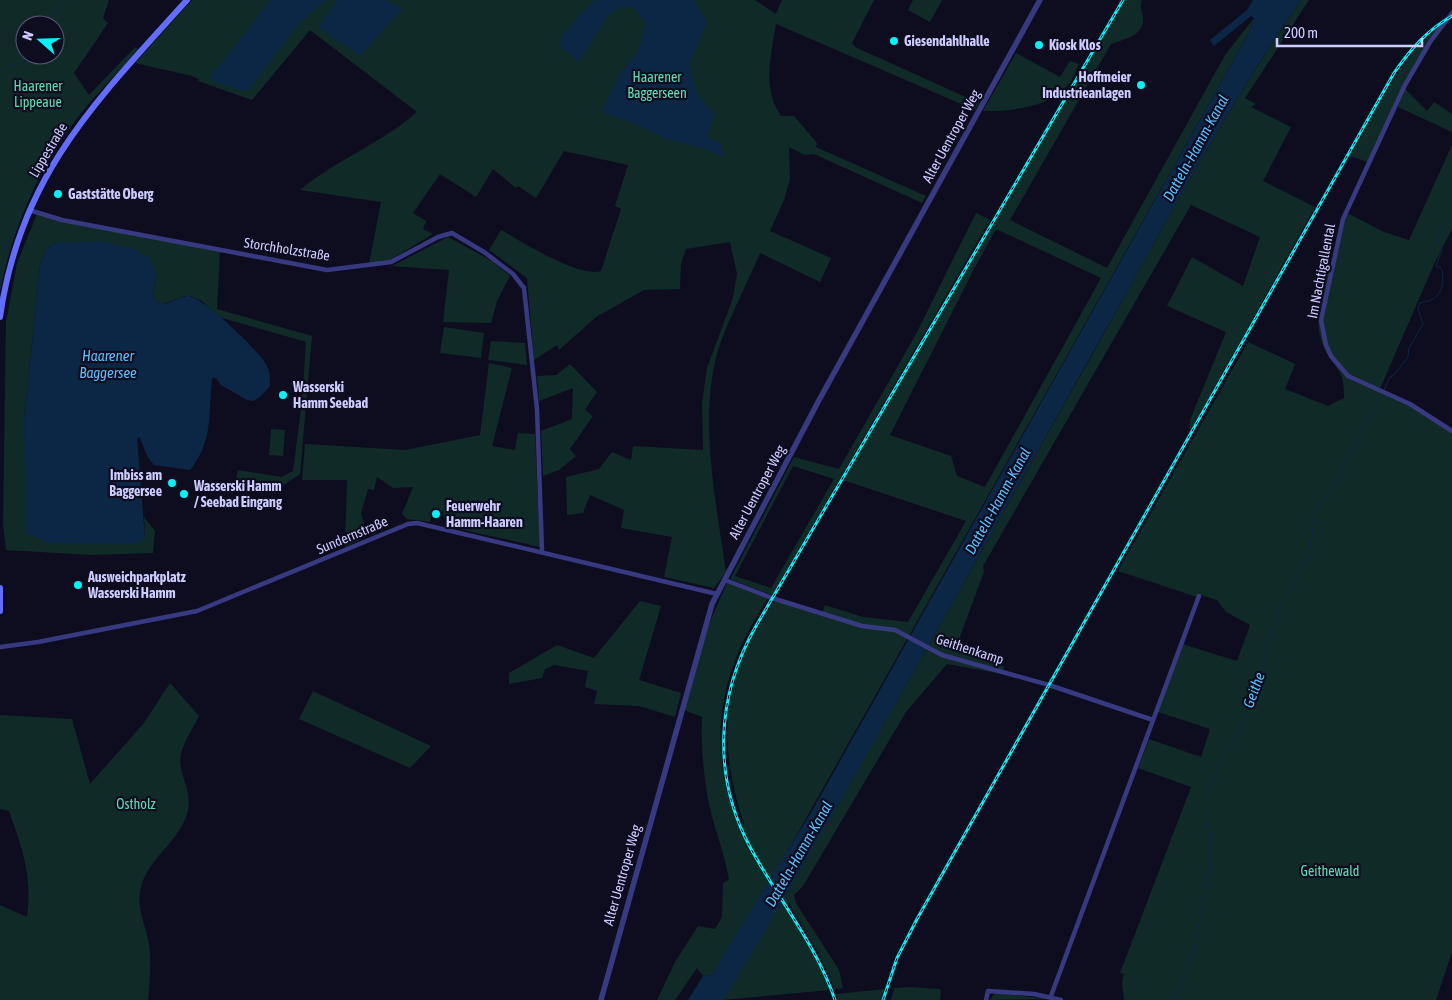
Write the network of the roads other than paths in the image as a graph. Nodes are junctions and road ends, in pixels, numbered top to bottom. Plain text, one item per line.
1 (187, 0) edge
2 (1040, 0) edge
3 (1452, 13) edge
4 (30, 210) junction
5 (0, 317) edge
6 (1452, 431) edge
7 (542, 552) junction
8 (725, 580) junction
9 (0, 588) edge
10 (717, 594) junction
11 (1199, 596) dead end
12 (0, 611) edge
13 (0, 647) edge
14 (1153, 720) junction
15 (1051, 996) junction
16 (600, 1000) edge
17 (986, 1000) edge
18 (1061, 1000) edge

1 - 4 main road, Lippestraße
2 - 8 street, Alter Uentroper Weg
3 - 6 street, Im Nachtigallental
4 - 5 main road, Lippestraße
4 - 7 street, Storchholzstraße
7 - 10 street, Sundernstraße
7 - 13 street, Sundernstraße
8 - 10 street, Alter Uentroper Weg
8 - 14 street, Geithenkamp
9 - 12 main road
10 - 16 street, Alter Uentroper Weg
11 - 14 street
14 - 15 street
15 - 17 street
15 - 18 street

